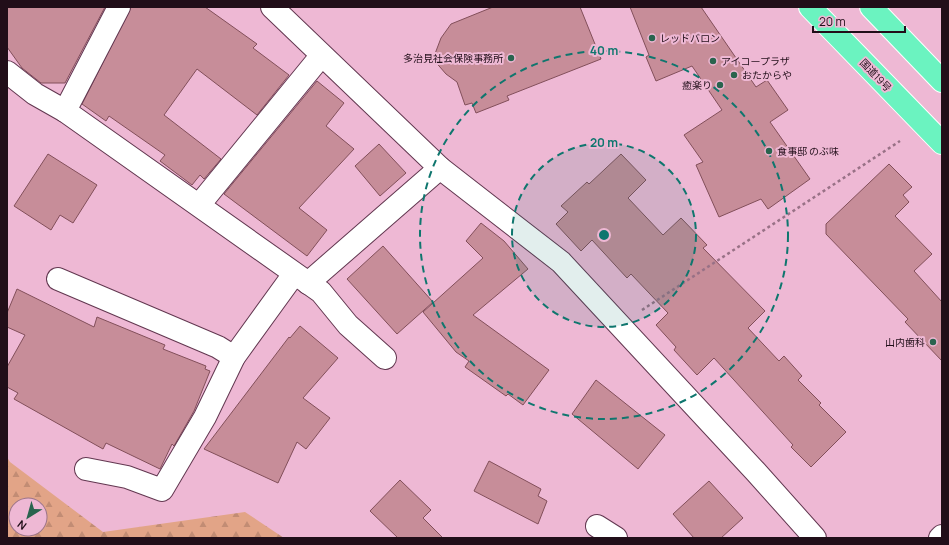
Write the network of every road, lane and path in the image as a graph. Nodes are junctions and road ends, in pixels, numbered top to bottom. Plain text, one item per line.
1 (119, 7) edge
2 (272, 7) edge
3 (810, 7) edge
4 (871, 7) edge
5 (321, 56) junction
6 (7, 72) edge
7 (942, 81) edge
8 (65, 111) junction
9 (900, 141) dead end
10 (942, 143) edge
11 (440, 168) junction
12 (199, 205) junction
13 (58, 279) dead end
14 (301, 279) junction
15 (620, 325) junction
16 (234, 357) junction
17 (385, 358) dead end
18 (86, 469) dead end
19 (597, 526) dead end
20 (942, 536) edge
21 (616, 538) edge
22 (815, 538) edge
23 (940, 538) edge

1 - 8 street
2 - 5 street
3 - 10 highway, 国道19号
4 - 7 highway
5 - 11 street
5 - 12 street
6 - 8 street
8 - 12 street
9 - 15 path
11 - 14 street
11 - 15 street
12 - 14 street
13 - 16 street
14 - 16 street
14 - 17 street
15 - 22 street
16 - 18 street
19 - 21 street
20 - 23 street

